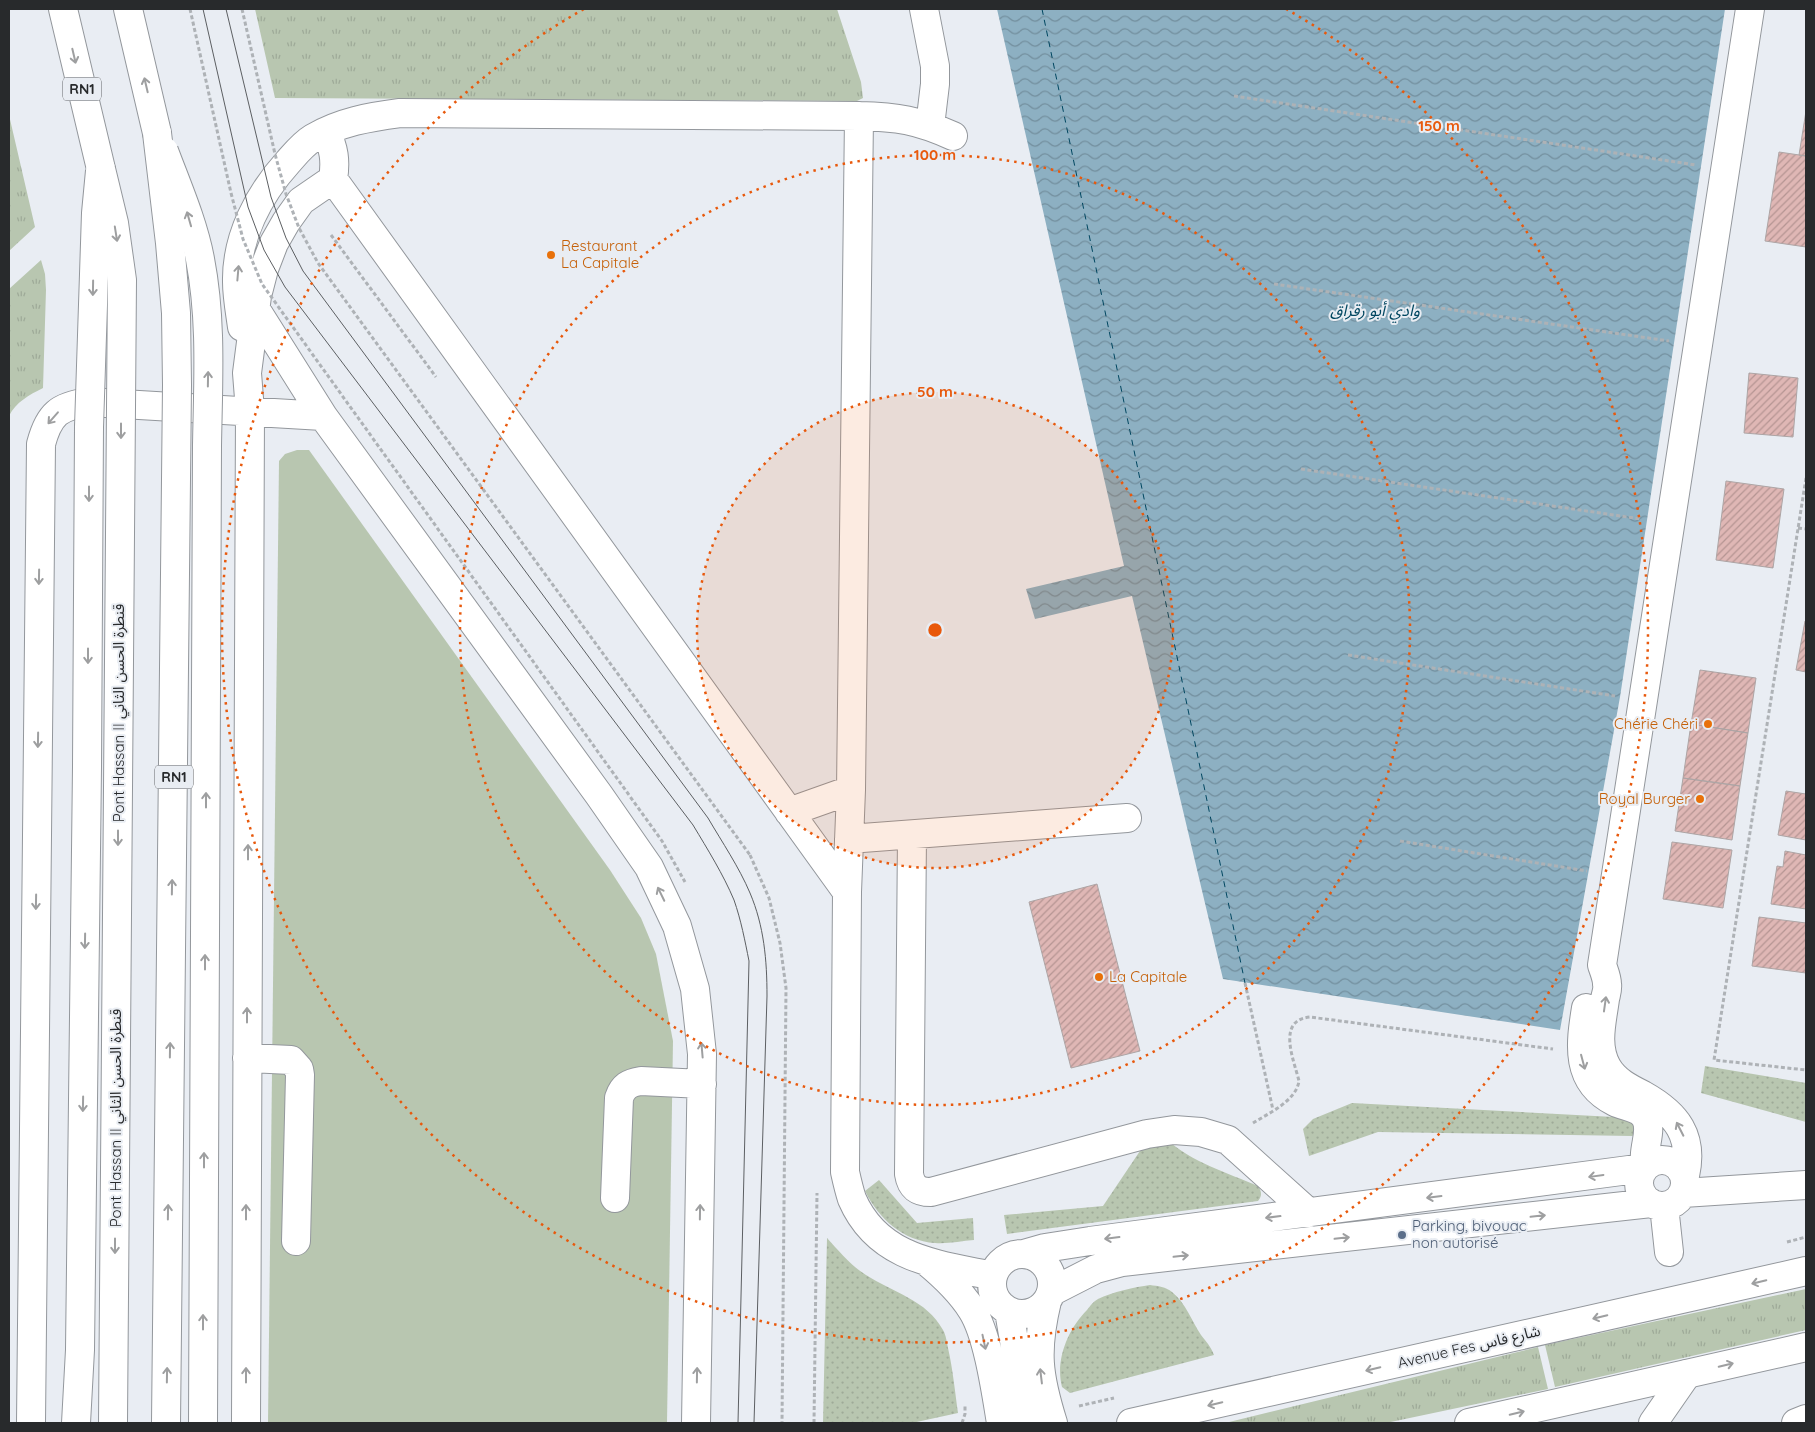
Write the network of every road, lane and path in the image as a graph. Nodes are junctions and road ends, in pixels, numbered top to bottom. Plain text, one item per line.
1 (63, 9) edge
2 (128, 9) edge
3 (190, 9) edge
4 (242, 9) edge
5 (924, 9) edge
6 (1750, 9) edge
7 (1234, 96) dead end
8 (859, 116) junction
9 (326, 132) junction
10 (157, 133) junction
11 (299, 149) junction
12 (1702, 166) dead end
13 (101, 169) junction
14 (333, 179) junction
15 (331, 235) dead end
16 (1274, 284) dead end
17 (255, 308) junction
18 (1674, 342) dead end
19 (247, 374) junction
20 (436, 379) dead end
21 (250, 411) junction
22 (323, 416) junction
23 (1301, 469) dead end
24 (1806, 478) edge
25 (1647, 520) dead end
26 (1798, 528) junction
27 (1806, 529) edge
28 (1348, 655) dead end
29 (1620, 697) dead end
30 (851, 790) junction
31 (789, 812) junction
32 (1127, 818) dead end
33 (912, 835) junction
34 (849, 839) junction
35 (1400, 841) dead end
36 (1589, 872) dead end
37 (685, 882) dead end
38 (847, 892) junction
39 (1602, 965) junction
40 (1245, 983) dead end
41 (1581, 1053) junction
42 (247, 1058) junction
43 (1806, 1070) edge
44 (702, 1084) junction
45 (1273, 1110) junction
46 (1228, 1140) junction
47 (1645, 1167) junction
48 (1806, 1185) edge
49 (817, 1192) dead end
50 (1671, 1195) junction
51 (615, 1198) dead end
52 (817, 1202) junction
53 (822, 1208) dead end
54 (1309, 1213) junction
55 (296, 1241) dead end
56 (1669, 1252) dead end
57 (1024, 1254) junction
58 (927, 1262) junction
59 (1806, 1271) edge
60 (1049, 1296) junction
61 (993, 1299) junction
62 (1806, 1347) edge
63 (1687, 1374) junction
64 (965, 1402) dead end
65 (1806, 1419) edge
66 (31, 1423) edge
67 (76, 1423) edge
68 (114, 1423) edge
69 (166, 1423) edge
70 (203, 1423) edge
71 (246, 1423) edge
72 (696, 1423) edge
73 (782, 1423) edge
74 (814, 1423) edge
75 (962, 1423) edge
76 (1000, 1423) edge
77 (1028, 1423) edge
78 (1053, 1423) edge
79 (1131, 1423) edge
80 (1469, 1423) edge
81 (1653, 1423) edge
82 (1796, 1423) edge

1 -> 13 main road, Pont Hassan II قنطرة الحسن الثاني / RN1
10 -> 2 main road, RN1
3 - 37 path, bridge
4 - 73 path, bridge
5 - 8 main road
6 - 39 main road
7 - 12 path
8 - 9 main road
8 - 30 main road
9 - 11 main road
9 - 14 main road
69 -> 10 main road, RN1, bridge
70 -> 10 main road, bridge
11 - 14 main road
19 -> 11 main road
13 -> 67 main road, bridge
13 -> 68 main road, Pont Hassan II قنطرة الحسن الثاني / RN1, bridge
14 - 17 main road
14 - 31 main road
15 - 20 path
16 - 18 path
17 - 19 main road
17 - 22 main road
19 - 21 main road
21 - 22 main road
42 -> 21 main road
21 -> 66 main road
44 -> 22 main road
23 - 25 path
24 - 26 path
26 - 27 path
26 - 43 path
28 - 29 path
30 - 31 main road
30 - 34 main road
31 - 38 main road
32 - 33 main road
33 - 34 main road
33 - 46 main road
34 - 38 main road
35 - 36 path
38 - 58 main road
39 - 41 main road
50 -> 39 main road
40 - 45 path
41 - 45 path
41 -> 47 main road
42 - 55 main road
71 -> 42 main road
44 - 51 main road
72 -> 44 main road
45 - 46 path
46 - 54 main road
47 - 50 main road
47 - 50 main road
47 -> 54 main road
48 - 50 main road
49 - 52 path
50 - 56 main road
60 -> 50 main road
52 - 53 path
52 - 74 path
54 -> 57 main road
57 - 60 main road
57 - 61 main road
58 - 61 main road
58 - 61 main road
59 -> 79 main road, Avenue Fes شارع فاس
60 - 61 main road
78 -> 60 main road
61 -> 76 main road
61 - 77 main road
63 -> 62 main road
80 -> 63 main road
63 - 81 main road
64 - 75 path
65 - 82 main road

